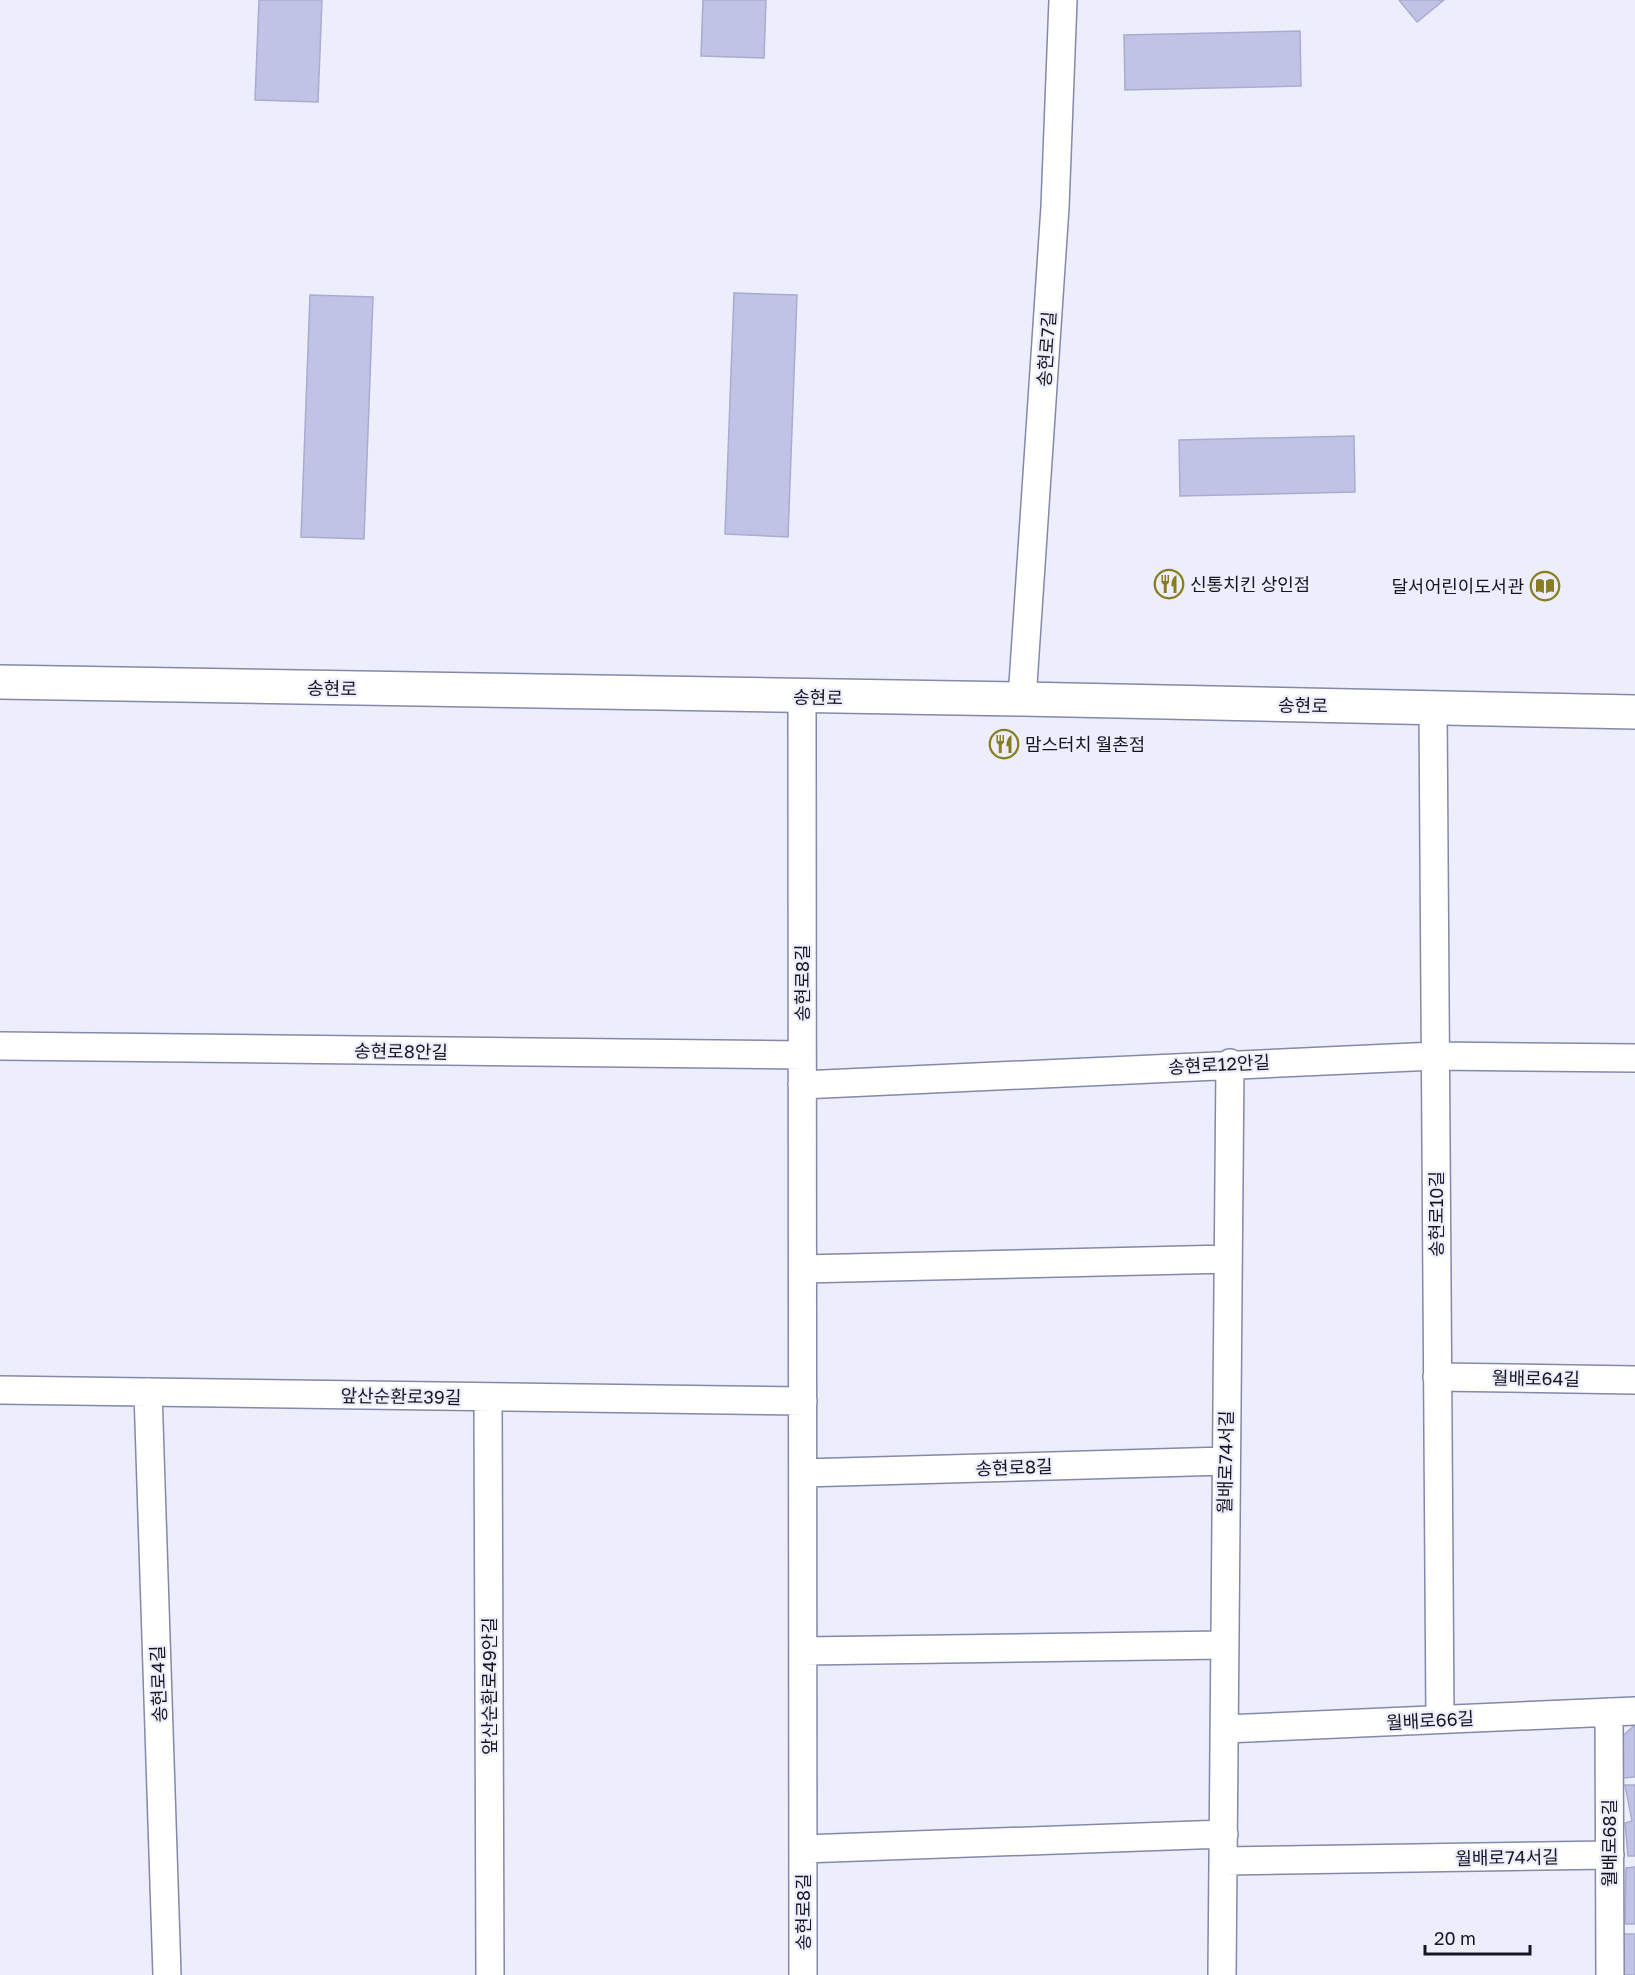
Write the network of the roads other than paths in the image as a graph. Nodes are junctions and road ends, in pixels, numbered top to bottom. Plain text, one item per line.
1 (1063, 0) edge
2 (0, 682) edge
3 (802, 696) junction
4 (1022, 699) junction
5 (1433, 708) junction
6 (1635, 712) edge
7 (0, 1046) edge
8 (802, 1055) junction
9 (1435, 1056) junction
10 (1635, 1058) edge
11 (1230, 1063) junction
12 (802, 1085) junction
13 (1228, 1259) junction
14 (803, 1269) junction
15 (1437, 1377) junction
16 (1635, 1380) edge
17 (0, 1390) edge
18 (148, 1392) junction
19 (488, 1396) junction
20 (803, 1401) junction
21 (1225, 1461) junction
22 (802, 1473) junction
23 (1223, 1645) junction
24 (803, 1651) junction
25 (1622, 1711) edge
26 (1440, 1719) junction
27 (1225, 1729) junction
28 (1224, 1834) junction
29 (803, 1849) junction
30 (1610, 1856) junction
31 (1224, 1861) junction
32 (167, 1975) edge
33 (490, 1975) edge
34 (803, 1975) edge
35 (1222, 1975) edge
36 (1610, 1975) edge

1 - 4 street, 송현로7길
2 - 3 main road, 송현로
3 - 4 main road, 송현로
3 - 8 street, 송현로8길
4 - 5 main road, 송현로
5 - 6 main road, 송현로
5 - 9 street, 송현로10길
7 - 8 street, 송현로8안길
8 - 12 street, 송현로8길
9 - 10 street, 송현로12안길
9 - 11 street, 송현로12안길
9 - 15 street, 송현로10길
11 - 12 street, 송현로12안길
11 - 13 street, 월배로74서길
12 - 14 street, 송현로8길
13 - 14 street
13 - 21 street, 월배로74서길
14 - 20 street, 송현로8길
15 - 16 street, 월배로64길
15 - 26 street, 송현로10길
17 - 18 street, 앞산순환로39길
18 - 19 street, 앞산순환로39길
18 - 32 street, 송현로4길
19 - 20 street, 앞산순환로39길
19 - 33 street, 앞산순환로49안길
20 - 22 street, 송현로8길
21 - 22 street, 송현로8길
21 - 23 street, 월배로74서길
22 - 24 street, 송현로8길
23 - 24 street
23 - 27 street, 월배로74서길
24 - 29 street, 송현로8길
25 - 26 street, 월배로66길
25 - 30 street, 월배로68길
26 - 27 street, 월배로66길
27 - 28 street, 월배로74서길
28 - 29 street, 송현로8길
28 - 31 street, 월배로74서길
29 - 34 street, 송현로8길
30 - 31 street, 월배로74서길
30 - 36 street, 월배로68길
31 - 35 street, 월배로74서길

